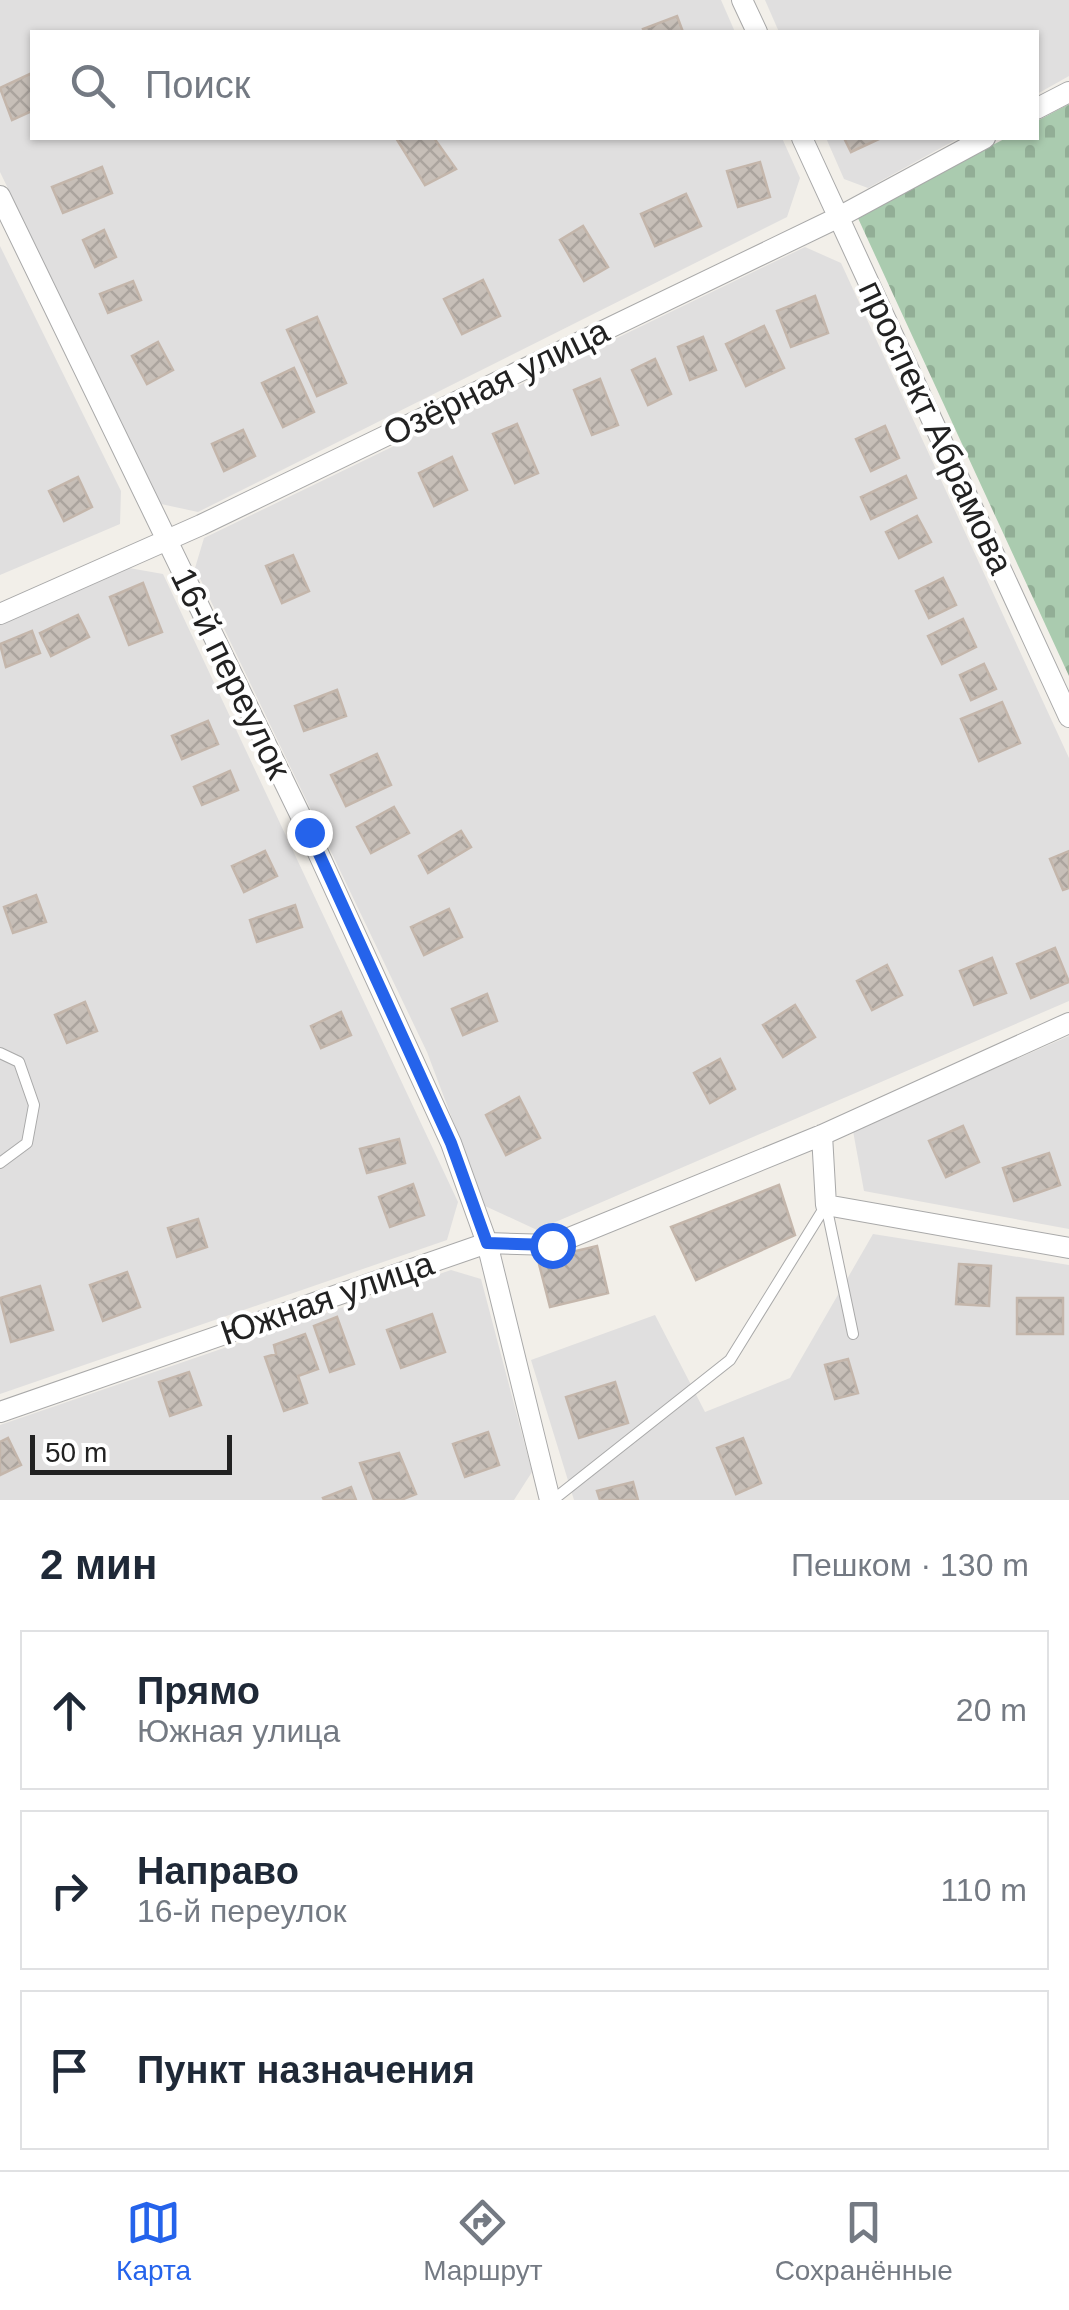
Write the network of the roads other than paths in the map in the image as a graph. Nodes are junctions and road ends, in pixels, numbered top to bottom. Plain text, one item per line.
1 (742, 0) edge
2 (755, 30) edge
3 (1069, 92) edge
4 (1039, 107) edge
5 (803, 140) edge
6 (981, 140) edge
7 (0, 196) edge
8 (837, 218) junction
9 (167, 541) junction
10 (0, 614) edge
11 (1069, 717) edge
12 (1069, 1023) edge
13 (0, 1053) edge
14 (822, 1135) junction
15 (0, 1163) edge
16 (826, 1205) junction
17 (487, 1243) junction
18 (1069, 1248) edge
19 (853, 1334) dead end
20 (0, 1412) edge
21 (552, 1500) edge

1 - 2 street
3 - 4 street
5 - 8 street, проспект Абрамова
6 - 8 street, Озёрная улица
7 - 9 street, 16-й переулок
8 - 9 street, Озёрная улица
8 - 11 street, проспект Абрамова
9 - 10 street, Озёрная улица
9 - 17 street, 16-й переулок
12 - 14 street, Южная улица
13 - 15 lane
14 - 16 street
14 - 17 street, Южная улица
16 - 18 street
16 - 19 lane
16 - 21 lane
17 - 20 street, Южная улица
17 - 21 street, 16-й переулок

